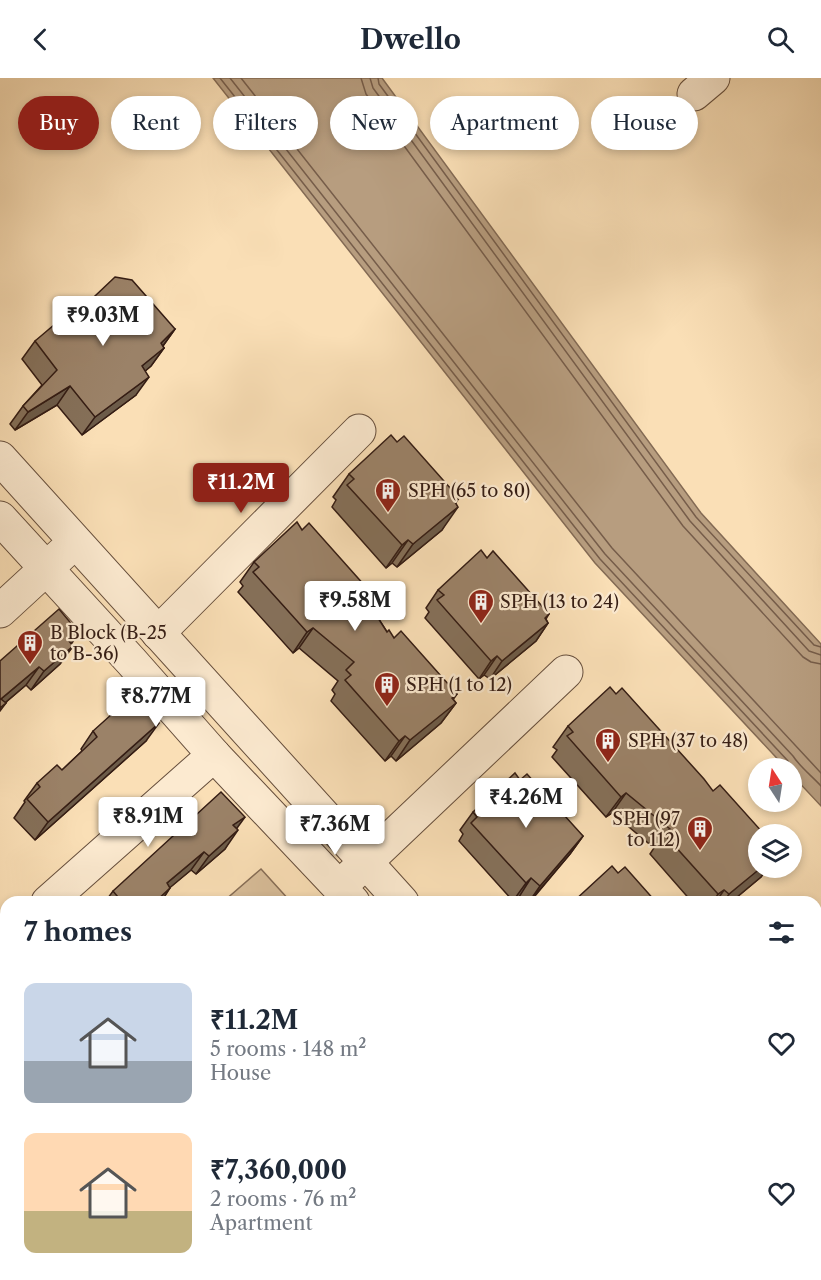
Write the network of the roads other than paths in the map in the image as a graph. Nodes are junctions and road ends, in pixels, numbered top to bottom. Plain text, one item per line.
1 (359, 431) dead end
2 (0, 458) edge
3 (0, 518) edge
4 (75, 542) junction
5 (47, 567) junction
6 (0, 611) edge
7 (158, 633) junction
8 (567, 672) dead end
9 (214, 755) junction
10 (365, 862) junction
11 (347, 894) edge
12 (55, 896) edge
13 (396, 896) edge

1 - 7 street
2 - 4 street
3 - 5 street
4 - 5 street
4 - 7 street
5 - 6 street
5 - 9 street
7 - 10 street
8 - 10 street
9 - 11 street
9 - 12 street
10 - 11 street
10 - 13 street

